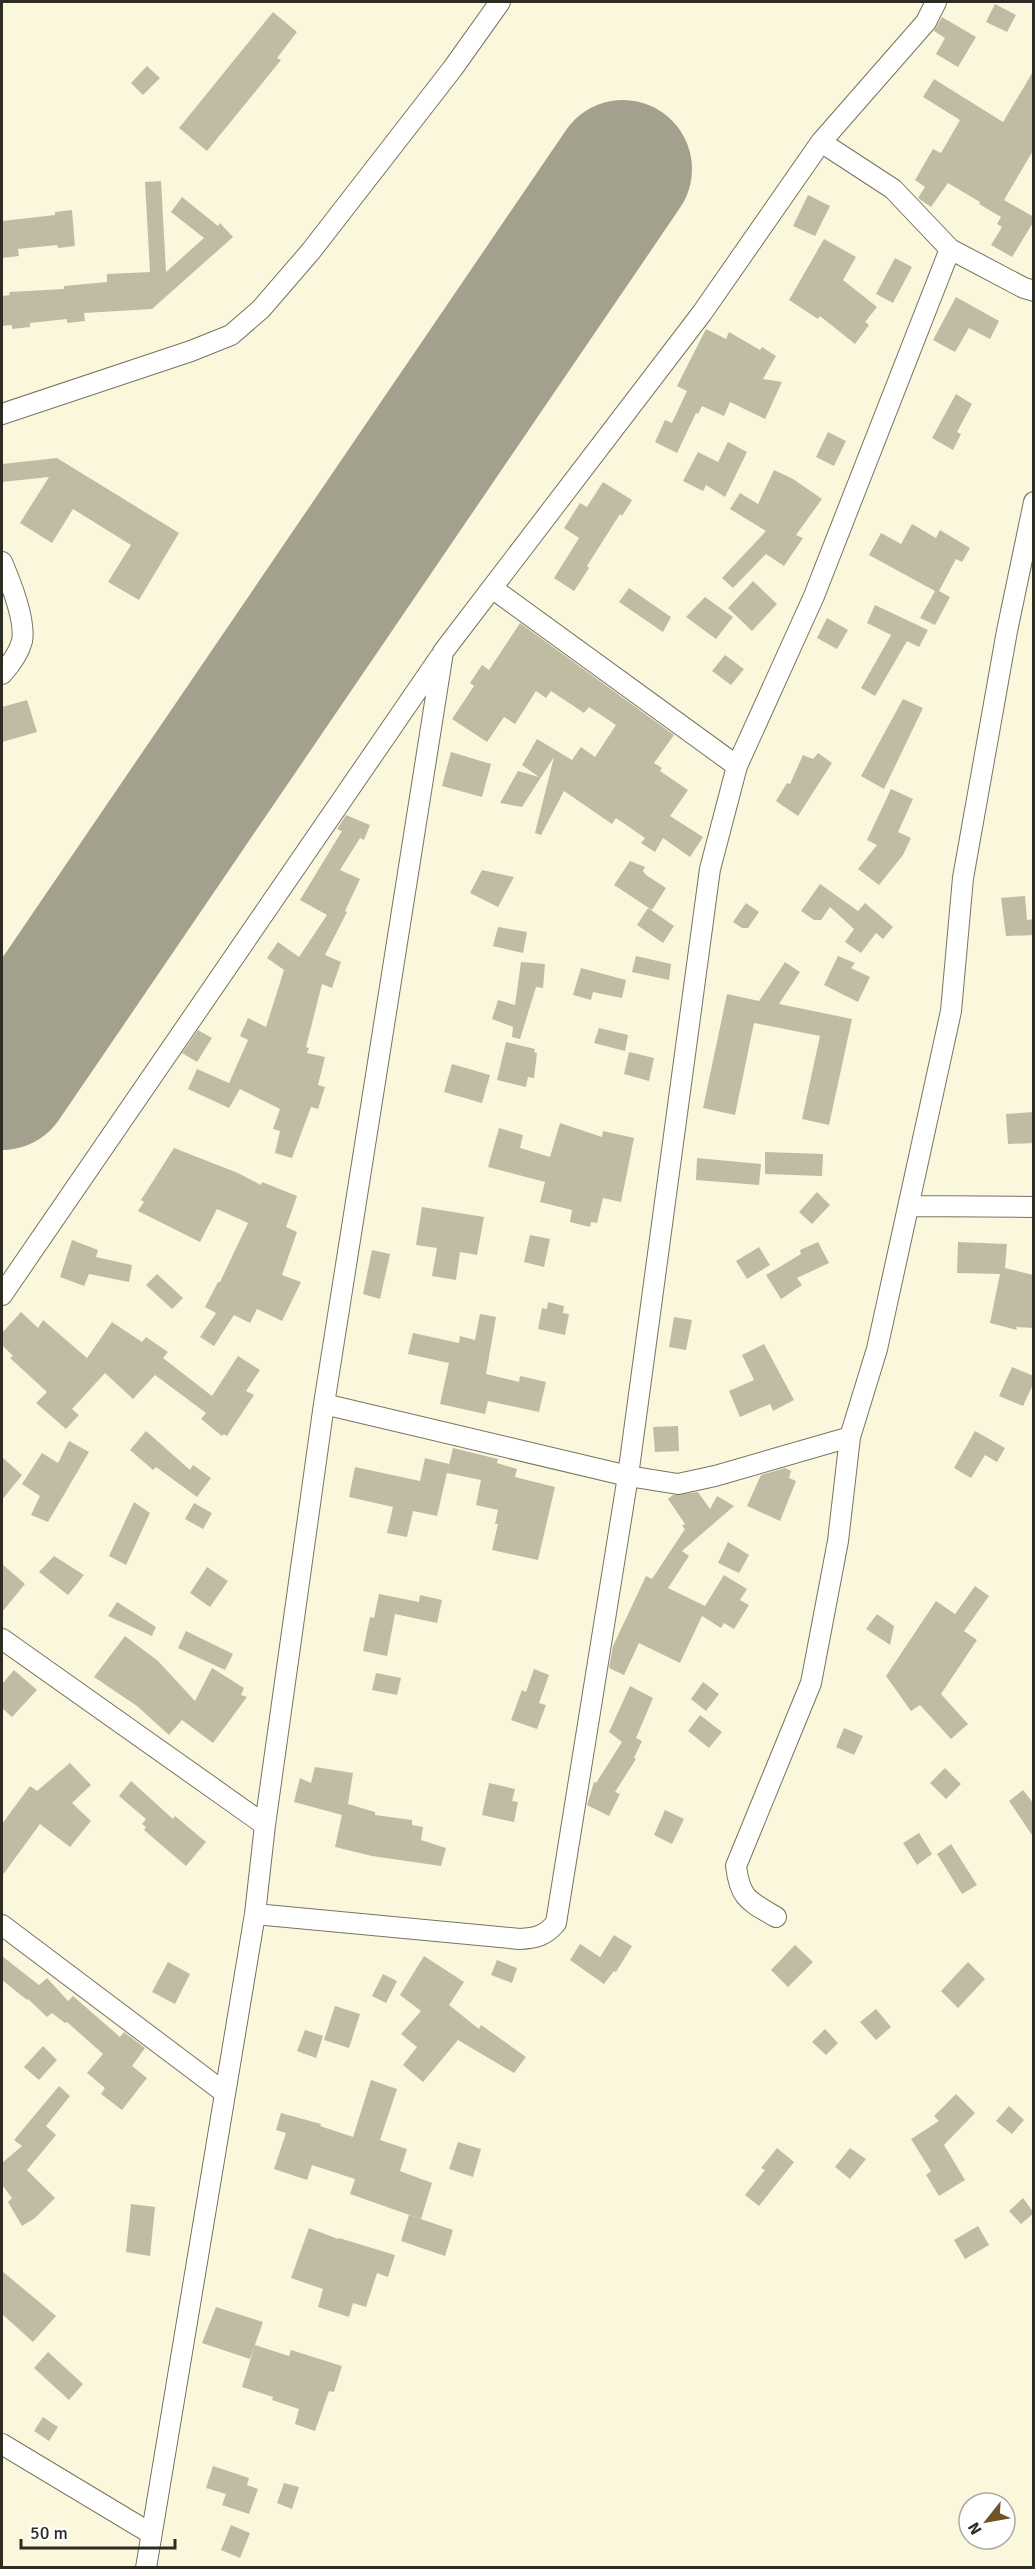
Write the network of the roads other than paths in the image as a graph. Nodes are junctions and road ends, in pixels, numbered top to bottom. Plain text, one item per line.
1 (500, 2) edge
2 (936, 2) edge
3 (821, 142) junction
4 (950, 249) junction
5 (1034, 291) edge
6 (2, 414) edge
7 (1034, 502) edge
8 (2, 562) edge
9 (492, 588) junction
10 (443, 652) junction
11 (2, 674) edge
12 (737, 766) junction
13 (910, 1206) junction
14 (1034, 1207) edge
15 (2, 1295) edge
16 (324, 1404) junction
17 (850, 1437) junction
18 (628, 1476) junction
19 (2, 1639) edge
20 (265, 1825) junction
21 (255, 1914) junction
22 (776, 1917) dead end
23 (2, 1925) edge
24 (225, 2093) junction
25 (2, 2444) edge
26 (150, 2533) junction
27 (146, 2568) edge

1 - 6 street
2 - 3 street
3 - 4 street
3 - 9 street
4 - 5 street
4 - 12 street
7 - 13 street
8 - 11 street
9 - 10 street
9 - 12 street
10 - 15 street
10 - 16 street
12 - 18 street
13 - 14 street
13 - 17 street
16 - 18 street
16 - 20 street
17 - 18 street
17 - 22 street
18 - 21 street
19 - 20 street
20 - 21 street
21 - 24 street
23 - 24 street
24 - 26 street
25 - 26 street
26 - 27 street

